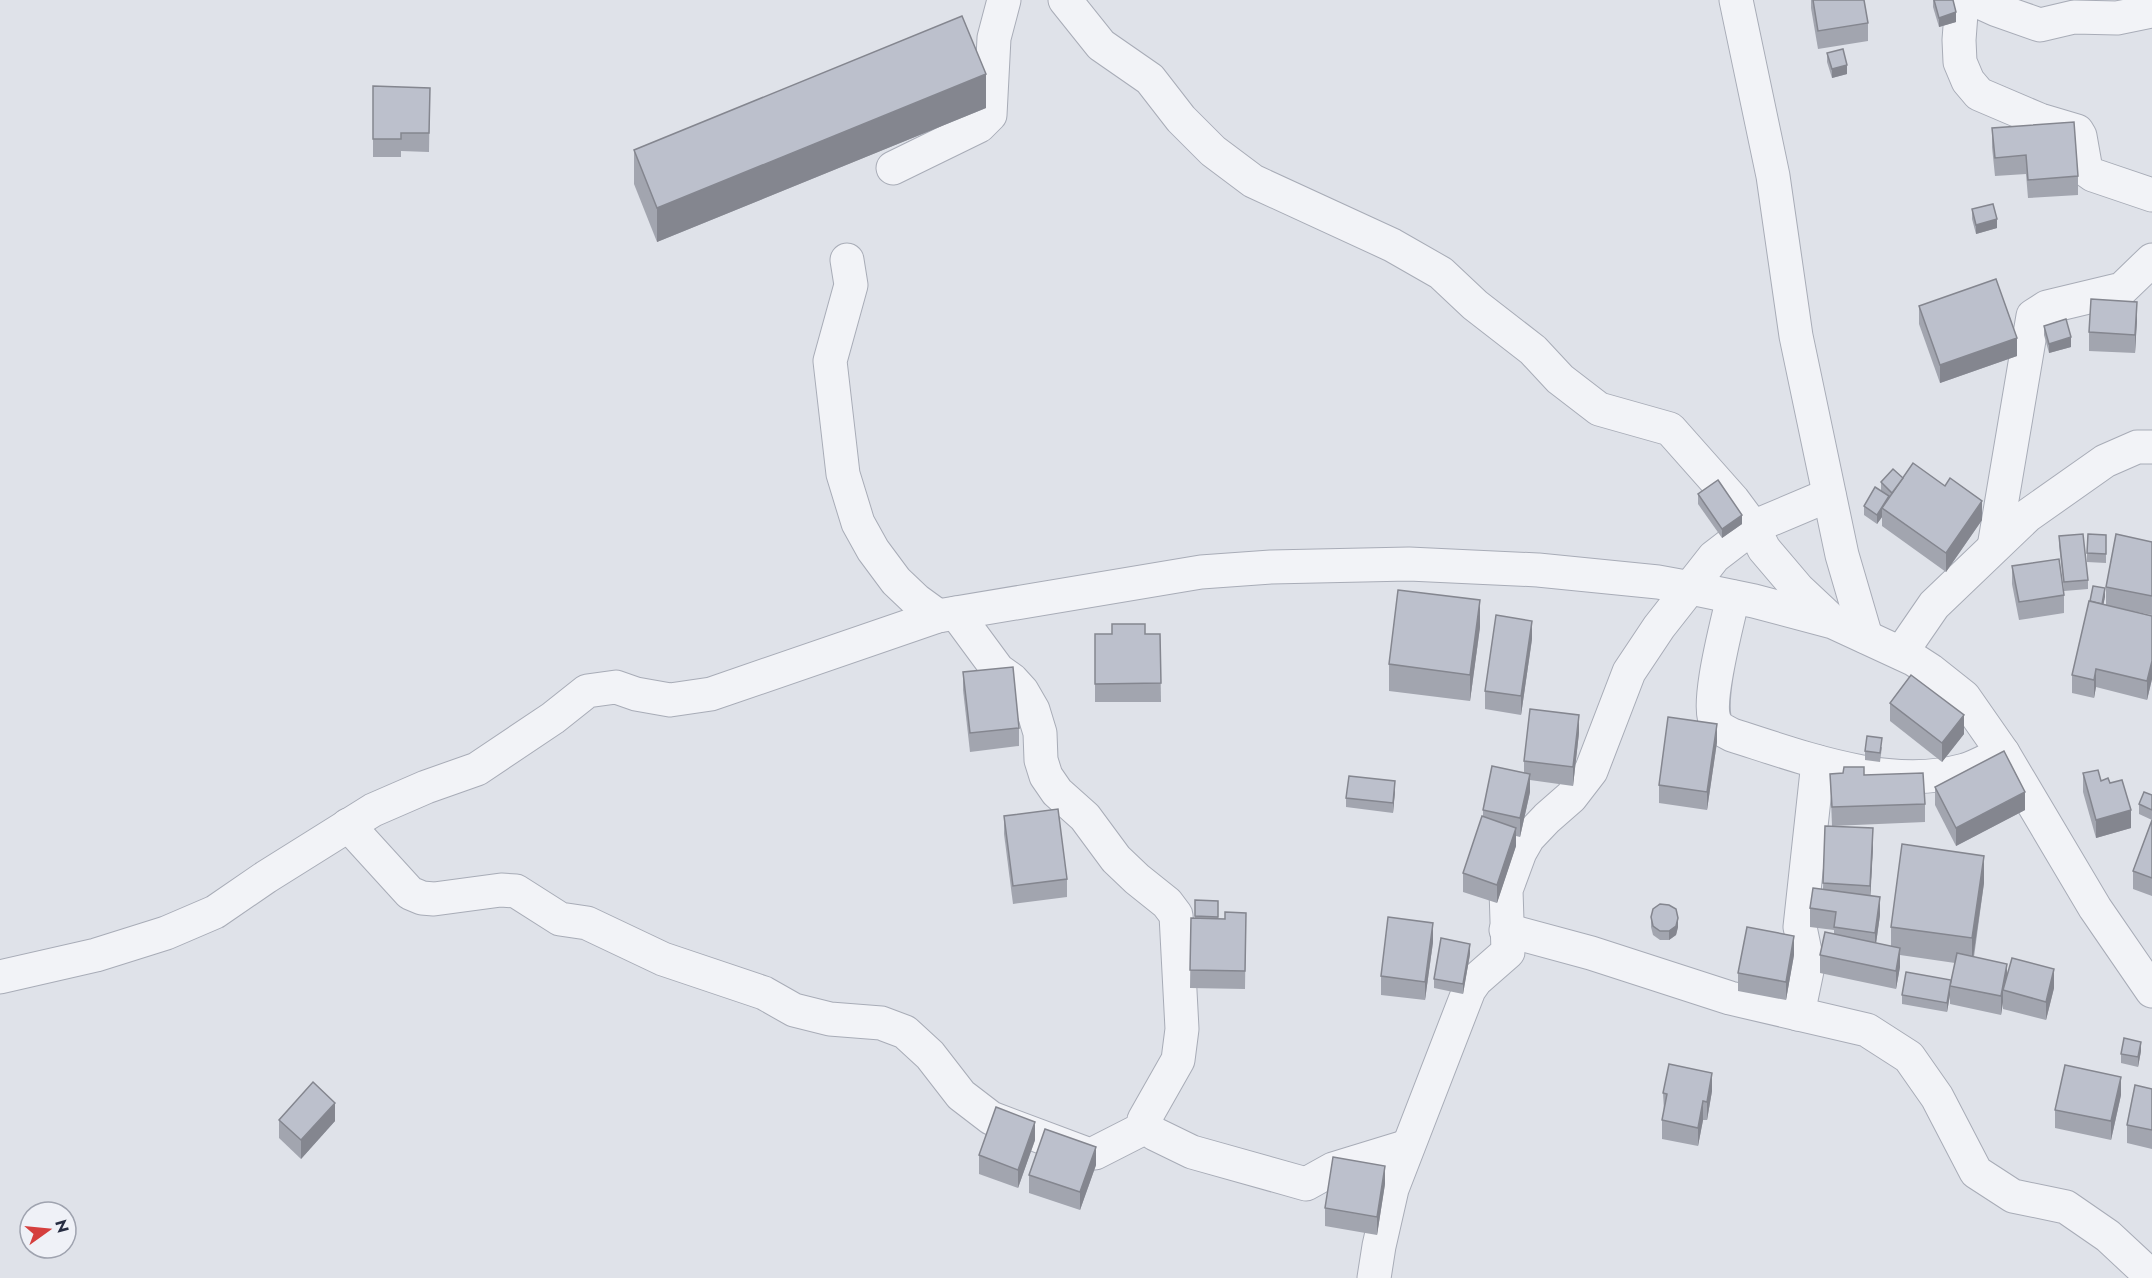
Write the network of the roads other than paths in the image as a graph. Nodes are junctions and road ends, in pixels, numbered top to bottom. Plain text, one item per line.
1 (1004, 0) edge
2 (1065, 0) edge
3 (1736, 0) edge
4 (1962, 0) edge
5 (1976, 0) edge
6 (2152, 11) edge
7 (893, 168) dead end
8 (2152, 195) edge
9 (846, 260) dead end
10 (2152, 260) edge
11 (2152, 447) edge
12 (1829, 495) junction
13 (1753, 527) junction
14 (1994, 547) junction
15 (1691, 588) junction
16 (1733, 597) junction
17 (947, 614) junction
18 (1833, 622) junction
19 (1866, 637) junction
20 (1901, 653) junction
21 (2003, 753) junction
22 (1818, 762) junction
23 (348, 825) junction
24 (1506, 930) junction
25 (0, 977) edge
26 (2152, 992) edge
27 (1798, 1014) junction
28 (1146, 1127) junction
29 (1408, 1146) junction
30 (2152, 1277) edge
31 (1374, 1278) edge

1 - 7 street
2 - 13 street
3 - 12 street
4 - 8 street
5 - 6 street
9 - 17 street
10 - 14 street
11 - 14 street
12 - 13 street
12 - 19 street
13 - 15 street
13 - 18 street
14 - 20 street
15 - 16 street
15 - 17 street
15 - 24 street
16 - 18 street
16 - 22 street
17 - 23 street
17 - 28 street
18 - 19 street
19 - 20 street
20 - 21 street
21 - 22 street
21 - 26 street
22 - 27 street
23 - 25 street
23 - 28 street
24 - 27 street
24 - 29 street
27 - 30 street
28 - 29 street
29 - 31 street

